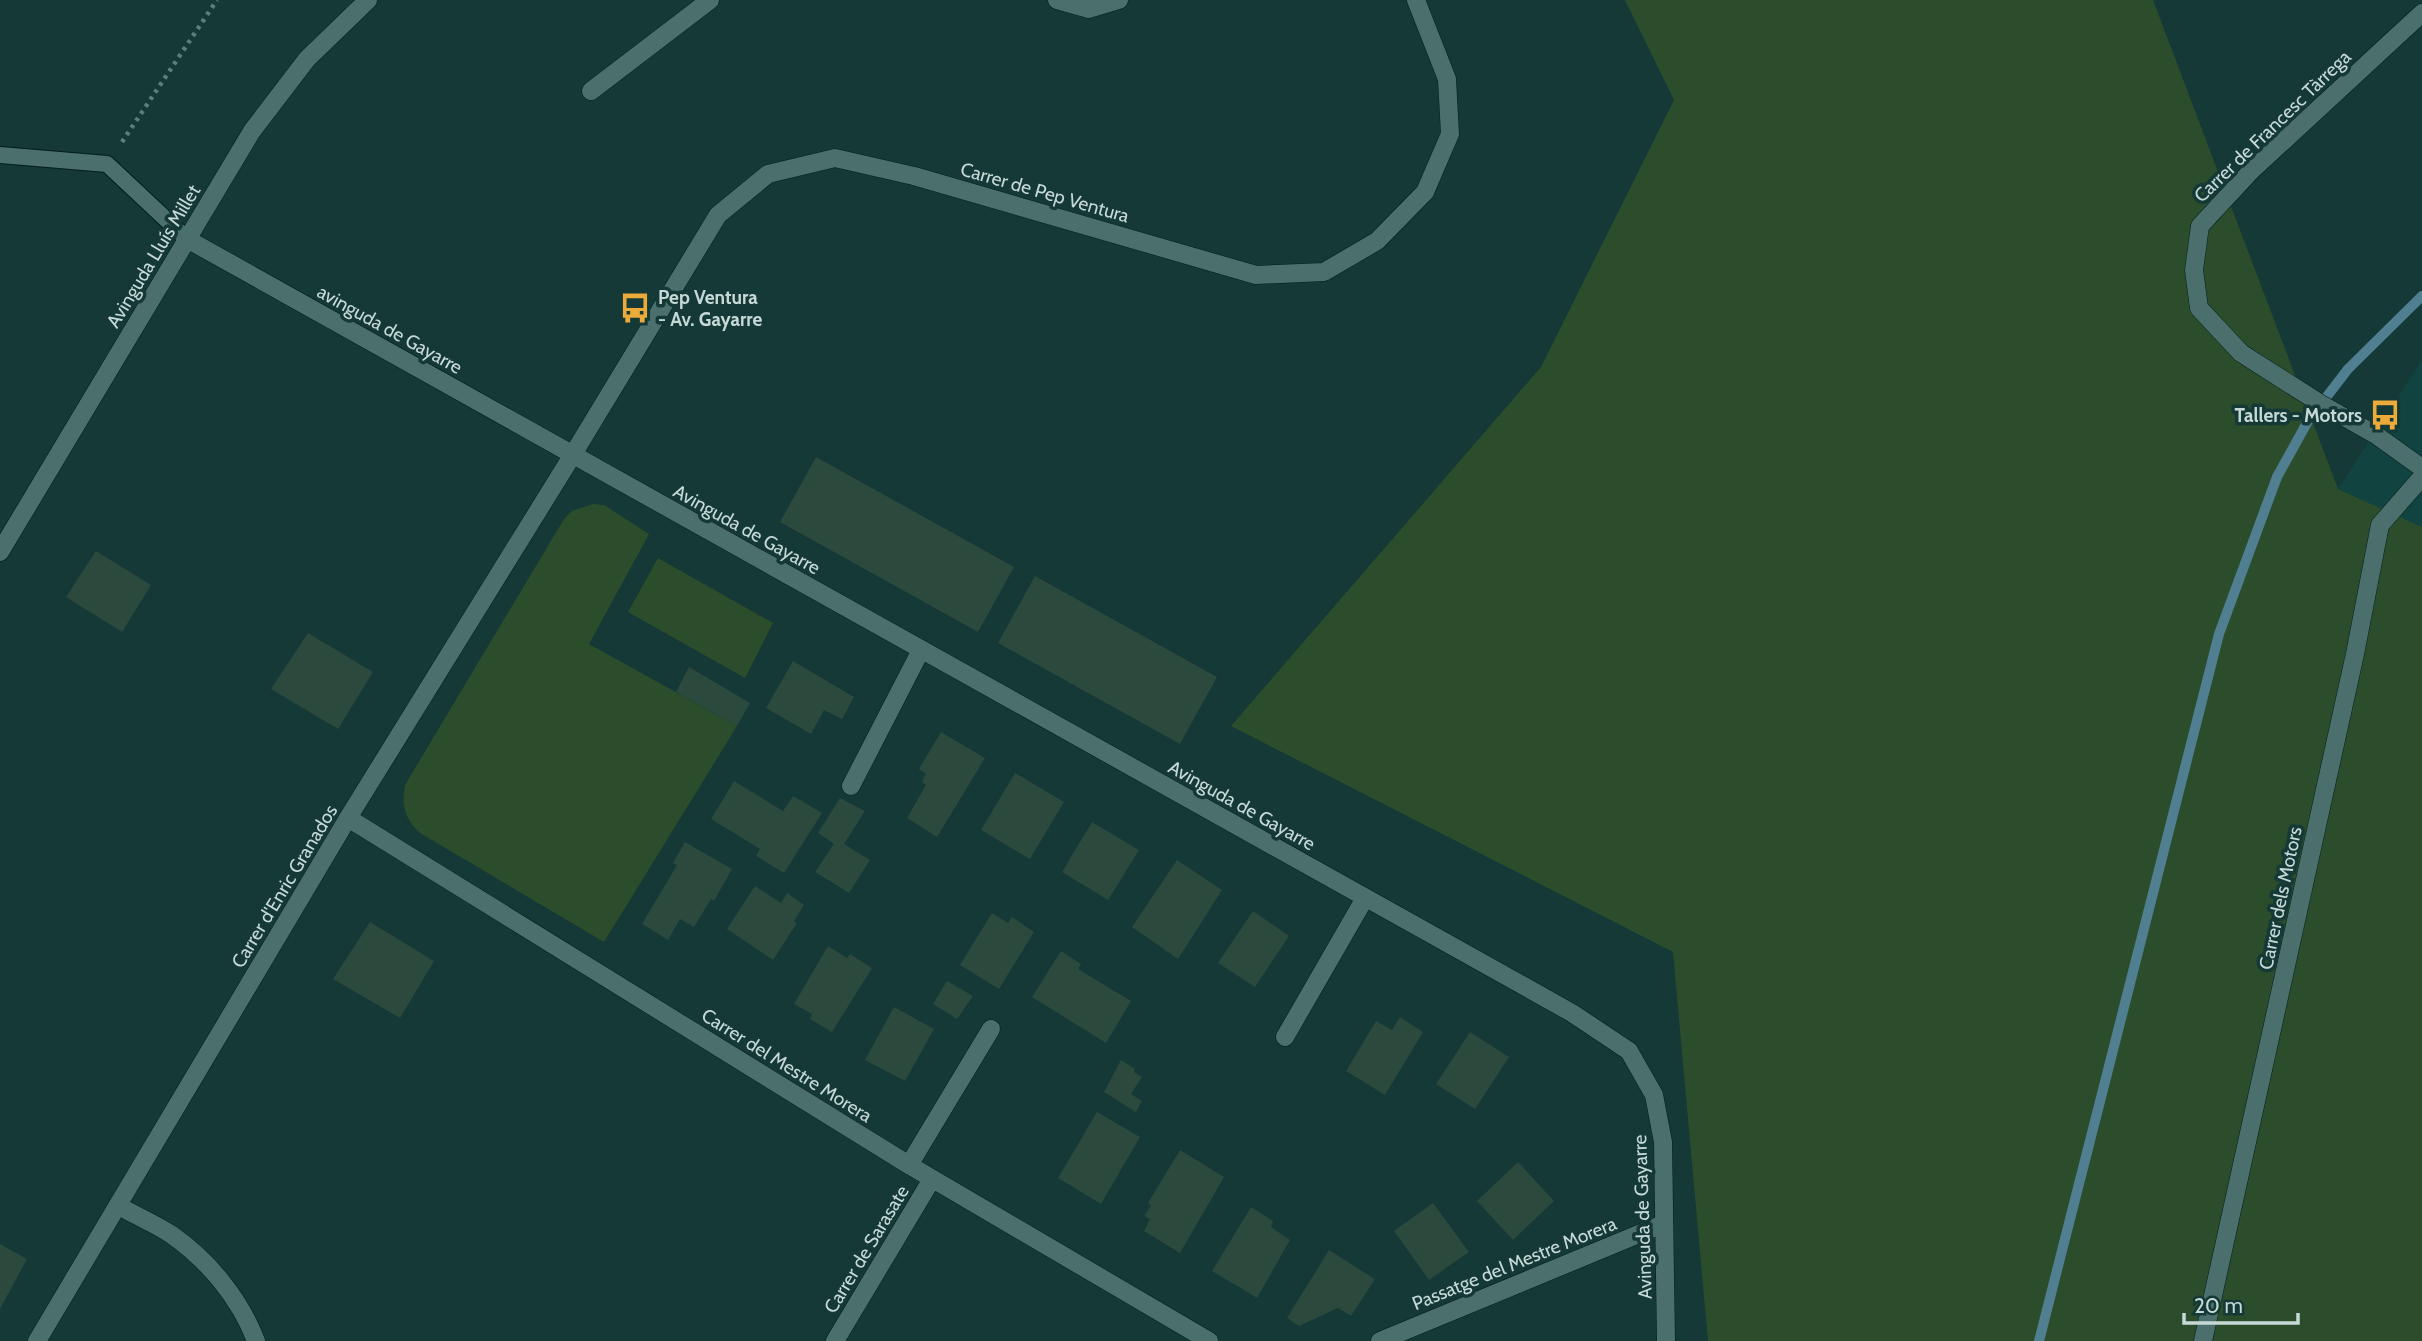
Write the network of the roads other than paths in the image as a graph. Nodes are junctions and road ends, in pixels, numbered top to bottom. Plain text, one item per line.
1 (368, 0) edge
2 (710, 0) edge
3 (1057, 0) edge
4 (1119, 0) edge
5 (1416, 0) edge
6 (2422, 13) edge
7 (591, 91) dead end
8 (0, 155) edge
9 (187, 239) junction
10 (572, 456) junction
11 (2422, 468) edge
12 (2422, 477) edge
13 (0, 552) edge
14 (921, 650) junction
15 (851, 786) dead end
16 (348, 818) junction
17 (1365, 898) junction
18 (991, 1030) dead end
19 (1285, 1037) dead end
20 (909, 1165) junction
21 (932, 1179) junction
22 (119, 1206) junction
23 (1663, 1224) junction
24 (37, 1341) edge
25 (257, 1341) edge
26 (835, 1341) edge
27 (1209, 1341) edge
28 (1380, 1341) edge
29 (1666, 1341) edge
30 (2203, 1341) edge

1 - 9 street, Avinguda Lluís Millet
2 - 7 street
3 - 4 street
5 - 10 street, Carrer de Pep Ventura
6 - 11 street, Carrer de Francesc Tàrrega
8 - 9 lane
9 - 10 street, avinguda de Gayarre
9 - 13 street, Avinguda Lluís Millet
10 - 14 street, Avinguda de Gayarre
10 - 16 street, Carrer d'Enric Granados
12 - 30 street, Carrer dels Motors
14 - 15 street
14 - 17 street, Avinguda de Gayarre
16 - 20 street, Carrer del Mestre Morera
16 - 22 street, Carrer d'Enric Granados
17 - 19 street
17 - 23 street, Avinguda de Gayarre
18 - 20 street, Carrer de Sarasate
20 - 21 street, Carrer del Mestre Morera
21 - 26 street, Carrer de Sarasate
21 - 27 street, Carrer del Mestre Morera
22 - 24 street, Carrer d'Enric Granados
22 - 25 street
23 - 28 street, Passatge del Mestre Morera
23 - 29 street, Avinguda de Gayarre

